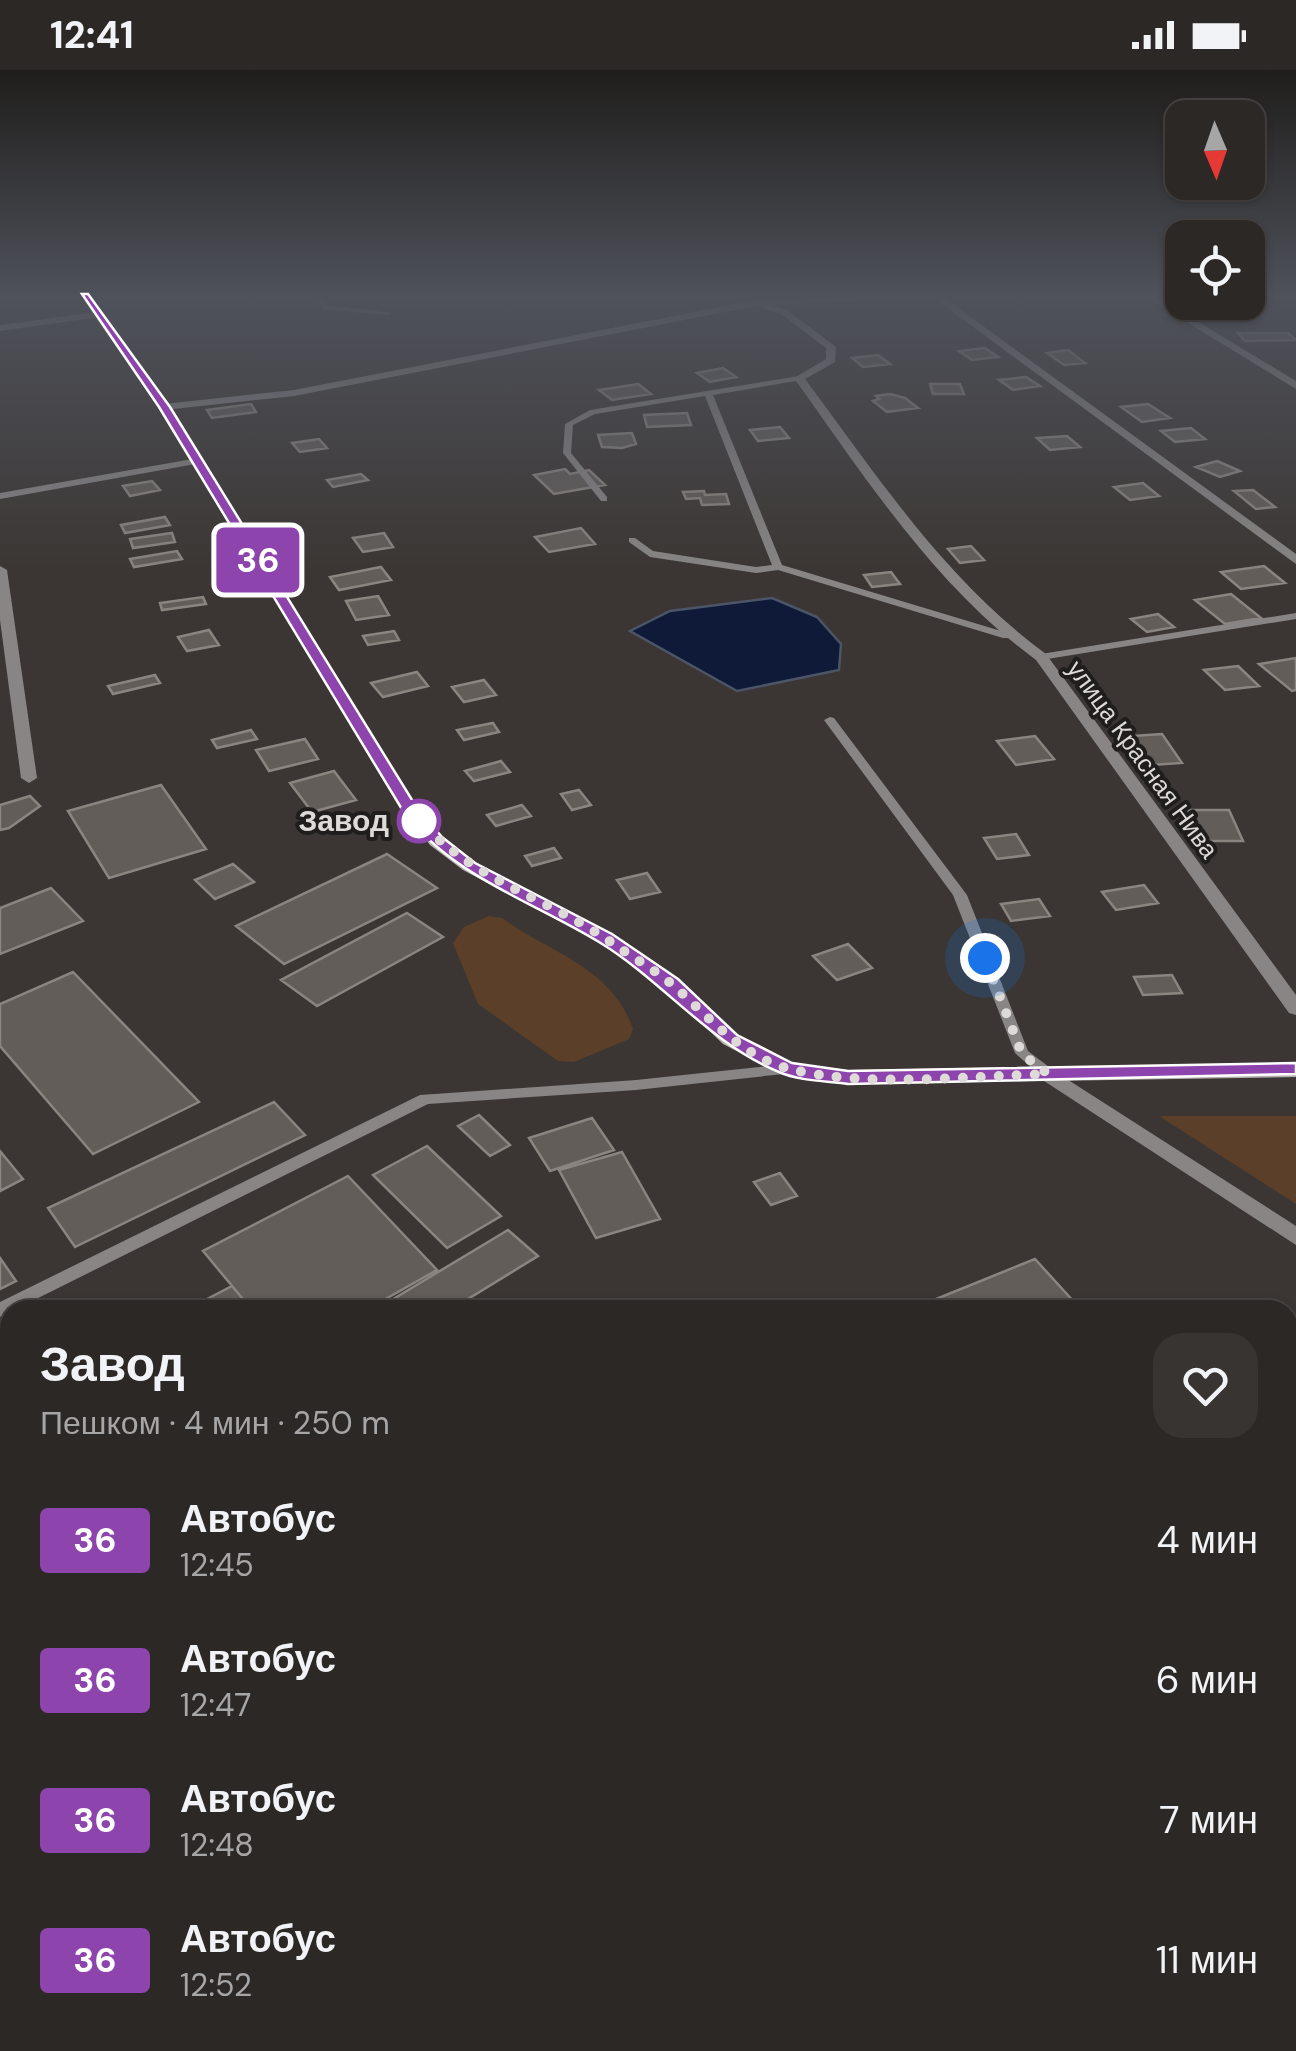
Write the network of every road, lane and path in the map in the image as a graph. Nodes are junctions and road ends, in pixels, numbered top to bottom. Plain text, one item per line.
1 (150, 388) edge
2 (316, 388) edge
3 (736, 388) edge
4 (807, 388) edge
5 (1062, 388) edge
6 (708, 393) junction
7 (164, 407) junction
8 (198, 460) junction
9 (0, 496) edge
10 (604, 499) dead end
11 (632, 540) dead end
12 (1296, 560) edge
13 (778, 566) junction
14 (0, 570) edge
15 (1296, 616) edge
16 (1007, 636) junction
17 (1041, 657) junction
18 (830, 720) dead end
19 (30, 778) dead end
20 (1296, 1009) edge
21 (788, 1069) junction
22 (1296, 1070) edge
23 (1048, 1074) junction
24 (1296, 1238) edge
25 (20, 1300) edge

1 - 7 street
2 - 7 street
3 - 6 lane
4 - 16 street, улица Красная Нива
5 - 12 street
6 - 10 lane
6 - 13 lane
7 - 8 street
8 - 9 lane
8 - 21 street
11 - 13 lane
13 - 16 lane
14 - 19 street
15 - 17 lane
16 - 17 street, улица Красная Нива
17 - 20 street, улица Красная Нива
18 - 23 lane
21 - 23 street
21 - 25 lane
22 - 23 street
23 - 24 street

